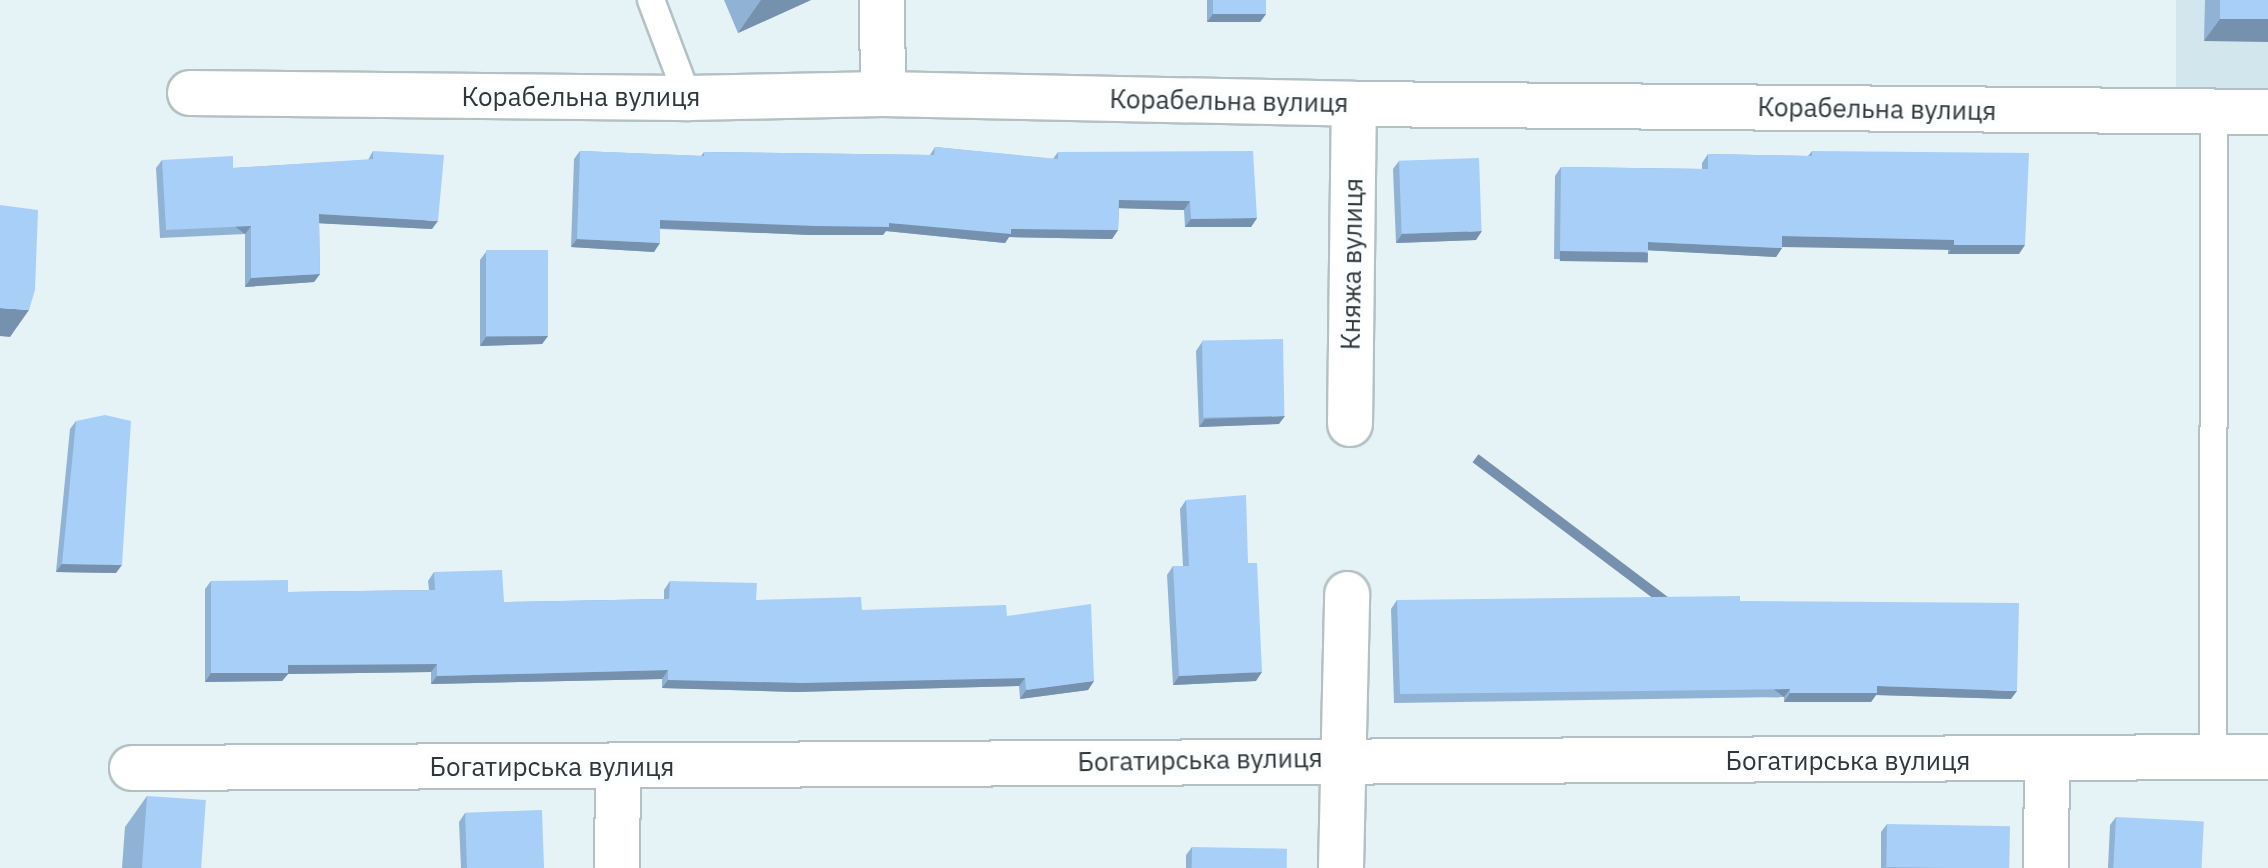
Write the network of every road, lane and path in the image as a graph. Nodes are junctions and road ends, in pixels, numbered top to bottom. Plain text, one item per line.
1 (651, 0) edge
2 (882, 0) edge
3 (190, 93) dead end
4 (883, 94) junction
5 (688, 98) junction
6 (1354, 104) junction
7 (2214, 112) junction
8 (2268, 112) edge
9 (1350, 424) dead end
10 (1347, 594) dead end
11 (2213, 757) junction
12 (2268, 757) edge
13 (1345, 758) junction
14 (2047, 761) junction
15 (132, 768) dead end
16 (618, 768) junction
17 (617, 868) edge
18 (1341, 868) edge
19 (2046, 868) edge

1 - 5 lane
2 - 4 street
3 - 5 street, Корабельна вулиця
4 - 5 street, Корабельна вулиця
4 - 6 street, Корабельна вулиця
6 - 7 street, Корабельна вулиця
6 - 9 street, Княжа вулиця
7 - 8 street, Корабельна вулиця
7 - 11 lane
10 - 13 street
11 - 12 street, Богатирська вулиця
11 - 14 street, Богатирська вулиця
13 - 14 street, Богатирська вулиця
13 - 16 street, Богатирська вулиця
13 - 18 street
14 - 19 street
15 - 16 street, Богатирська вулиця
16 - 17 street

